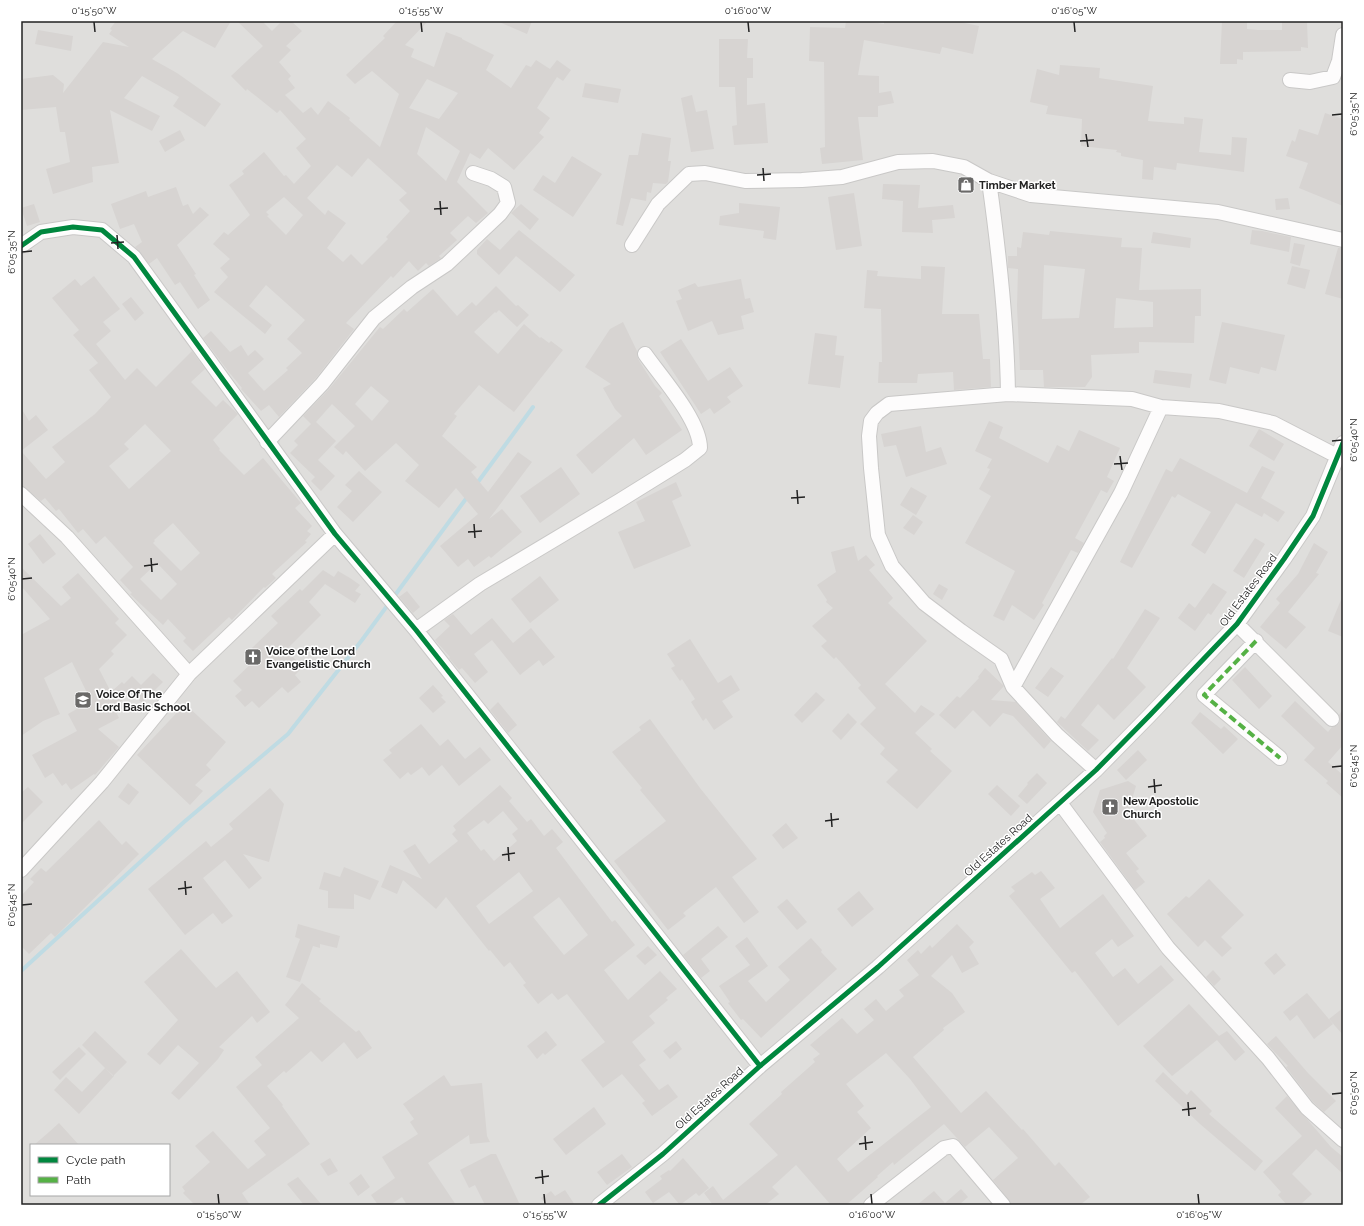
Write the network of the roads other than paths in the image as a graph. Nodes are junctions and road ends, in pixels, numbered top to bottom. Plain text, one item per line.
1 (1343, 35) edge
2 (1290, 80) dead end
3 (473, 173) dead end
4 (989, 181) junction
5 (1343, 240) edge
6 (632, 245) dead end
7 (21, 246) edge
8 (645, 354) dead end
9 (1008, 394) junction
10 (1161, 407) junction
11 (267, 442) junction
12 (1343, 443) edge
13 (1337, 456) junction
14 (21, 494) edge
15 (335, 534) junction
16 (1237, 624) junction
17 (416, 630) junction
18 (1256, 641) junction
19 (188, 674) junction
20 (1013, 687) junction
21 (1332, 719) dead end
22 (1280, 758) dead end
23 (1096, 770) junction
24 (1060, 803) junction
25 (21, 870) edge
26 (760, 1066) junction
27 (1343, 1140) edge
28 (599, 1205) edge
29 (871, 1205) edge
30 (1003, 1205) edge

1 - 2 street
3 - 11 street
4 - 5 street
4 - 6 street
4 - 9 street
7 - 11 street
8 - 17 street
9 - 10 street
9 - 20 street
10 - 13 street
10 - 20 street
11 - 15 street
12 - 13 street, Old Estates Road
13 - 16 street, Old Estates Road
14 - 19 street
15 - 17 street
15 - 19 street
16 - 18 street
16 - 23 street, Old Estates Road
17 - 26 street
18 - 21 street
18 - 22 street
19 - 25 street
20 - 23 street
23 - 24 street, Old Estates Road
24 - 26 street, Old Estates Road
24 - 27 street
26 - 28 street, Old Estates Road
29 - 30 street

